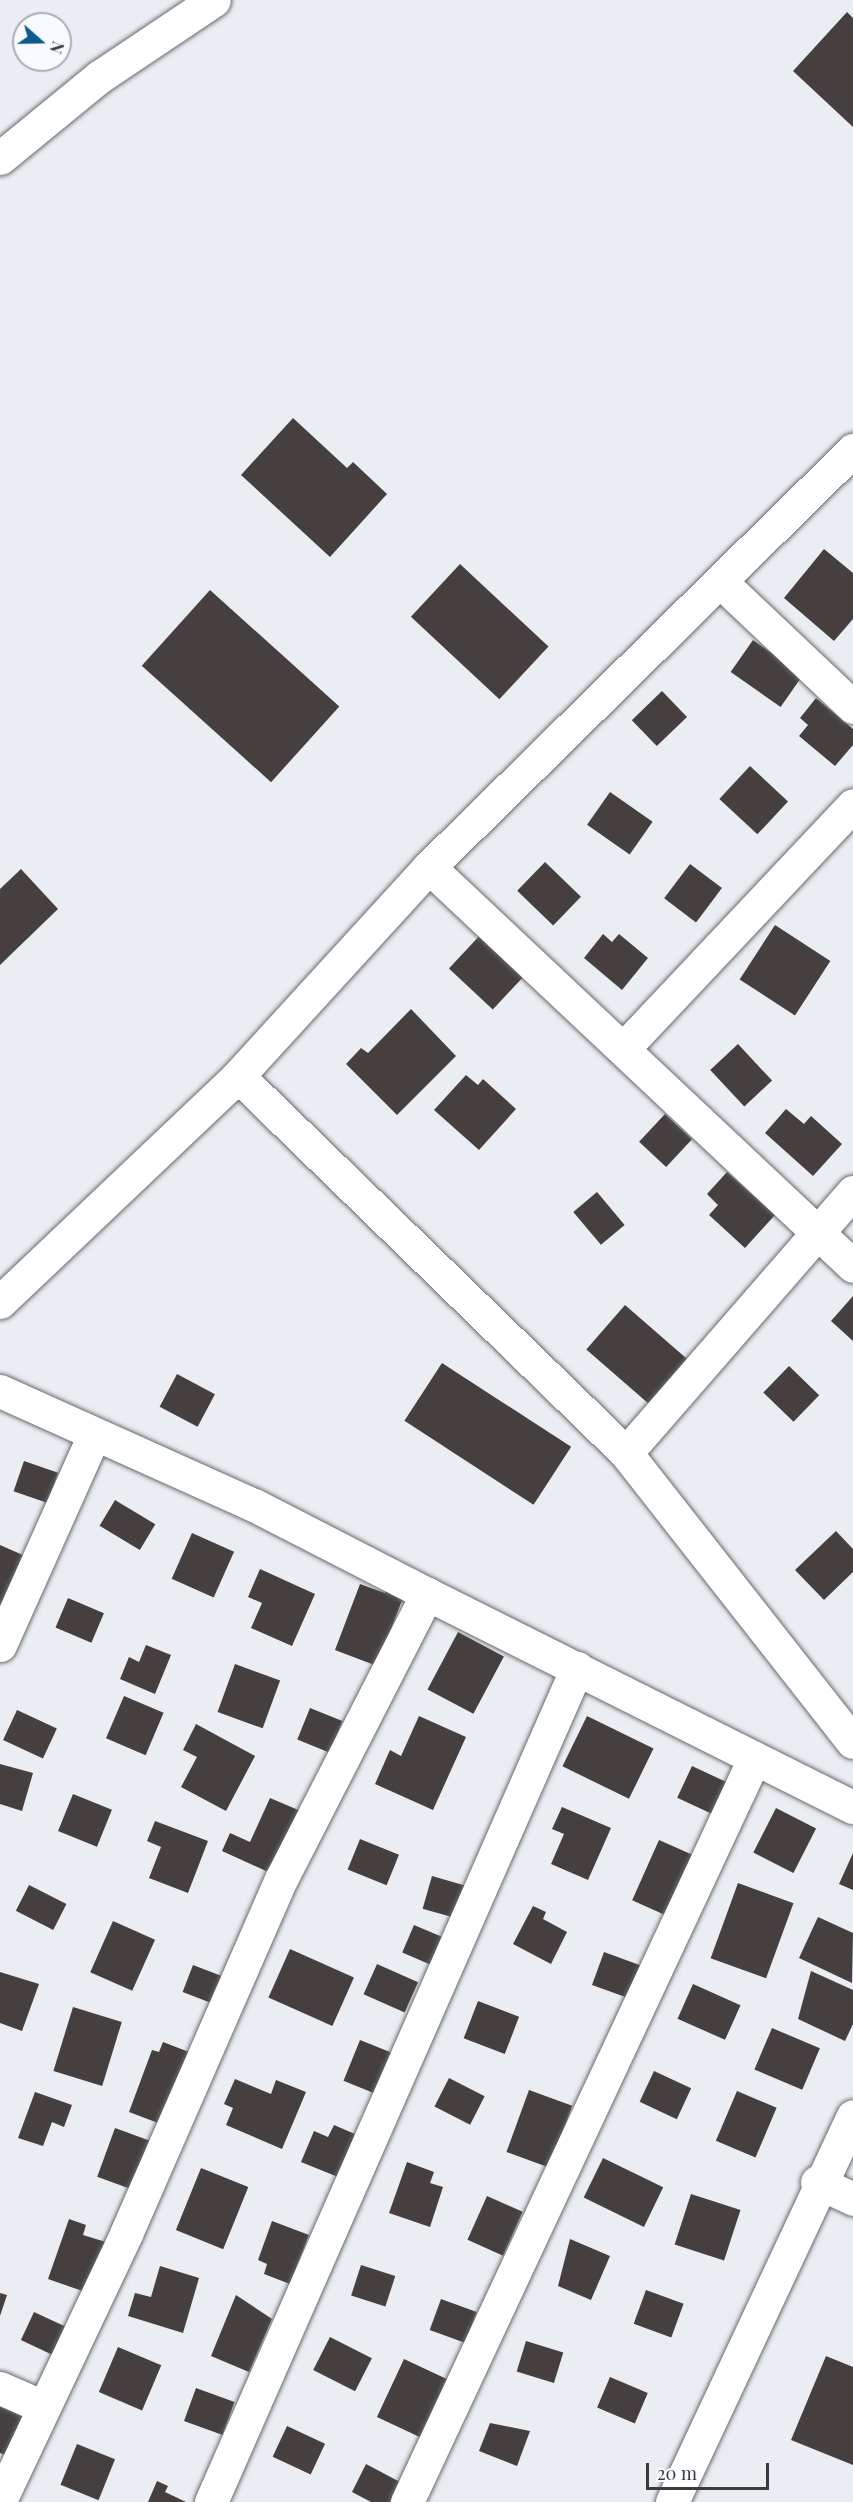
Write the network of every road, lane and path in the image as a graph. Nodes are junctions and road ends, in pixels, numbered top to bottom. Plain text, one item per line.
1 (214, 0) edge
2 (0, 158) edge
3 (853, 450) edge
4 (721, 582) junction
5 (853, 707) edge
6 (853, 805) edge
7 (429, 867) junction
8 (623, 1049) junction
9 (238, 1076) junction
10 (853, 1192) edge
11 (817, 1232) junction
12 (853, 1266) edge
13 (0, 1302) edge
14 (0, 1391) edge
15 (94, 1435) junction
16 (627, 1453) junction
17 (427, 1594) junction
18 (0, 1645) edge
19 (577, 1668) junction
20 (853, 1742) edge
21 (754, 1759) junction
22 (853, 1807) edge
23 (853, 2116) edge
24 (817, 2182) junction
25 (853, 2199) edge
26 (0, 2388) edge
27 (43, 2408) junction
28 (0, 2501) edge
29 (211, 2502) edge
30 (407, 2502) edge
31 (672, 2502) edge

1 - 2 street
3 - 4 street
4 - 5 street
4 - 7 street
6 - 8 street
7 - 8 street
7 - 9 street
8 - 11 street
9 - 13 street
9 - 16 street
10 - 11 street
11 - 12 street
11 - 16 street
14 - 15 street
15 - 17 street
15 - 18 street
16 - 20 street
17 - 19 street
17 - 27 street
19 - 21 street
19 - 29 street
21 - 22 street
21 - 30 street
23 - 24 street
24 - 25 street
24 - 31 street
26 - 27 street
27 - 28 street

